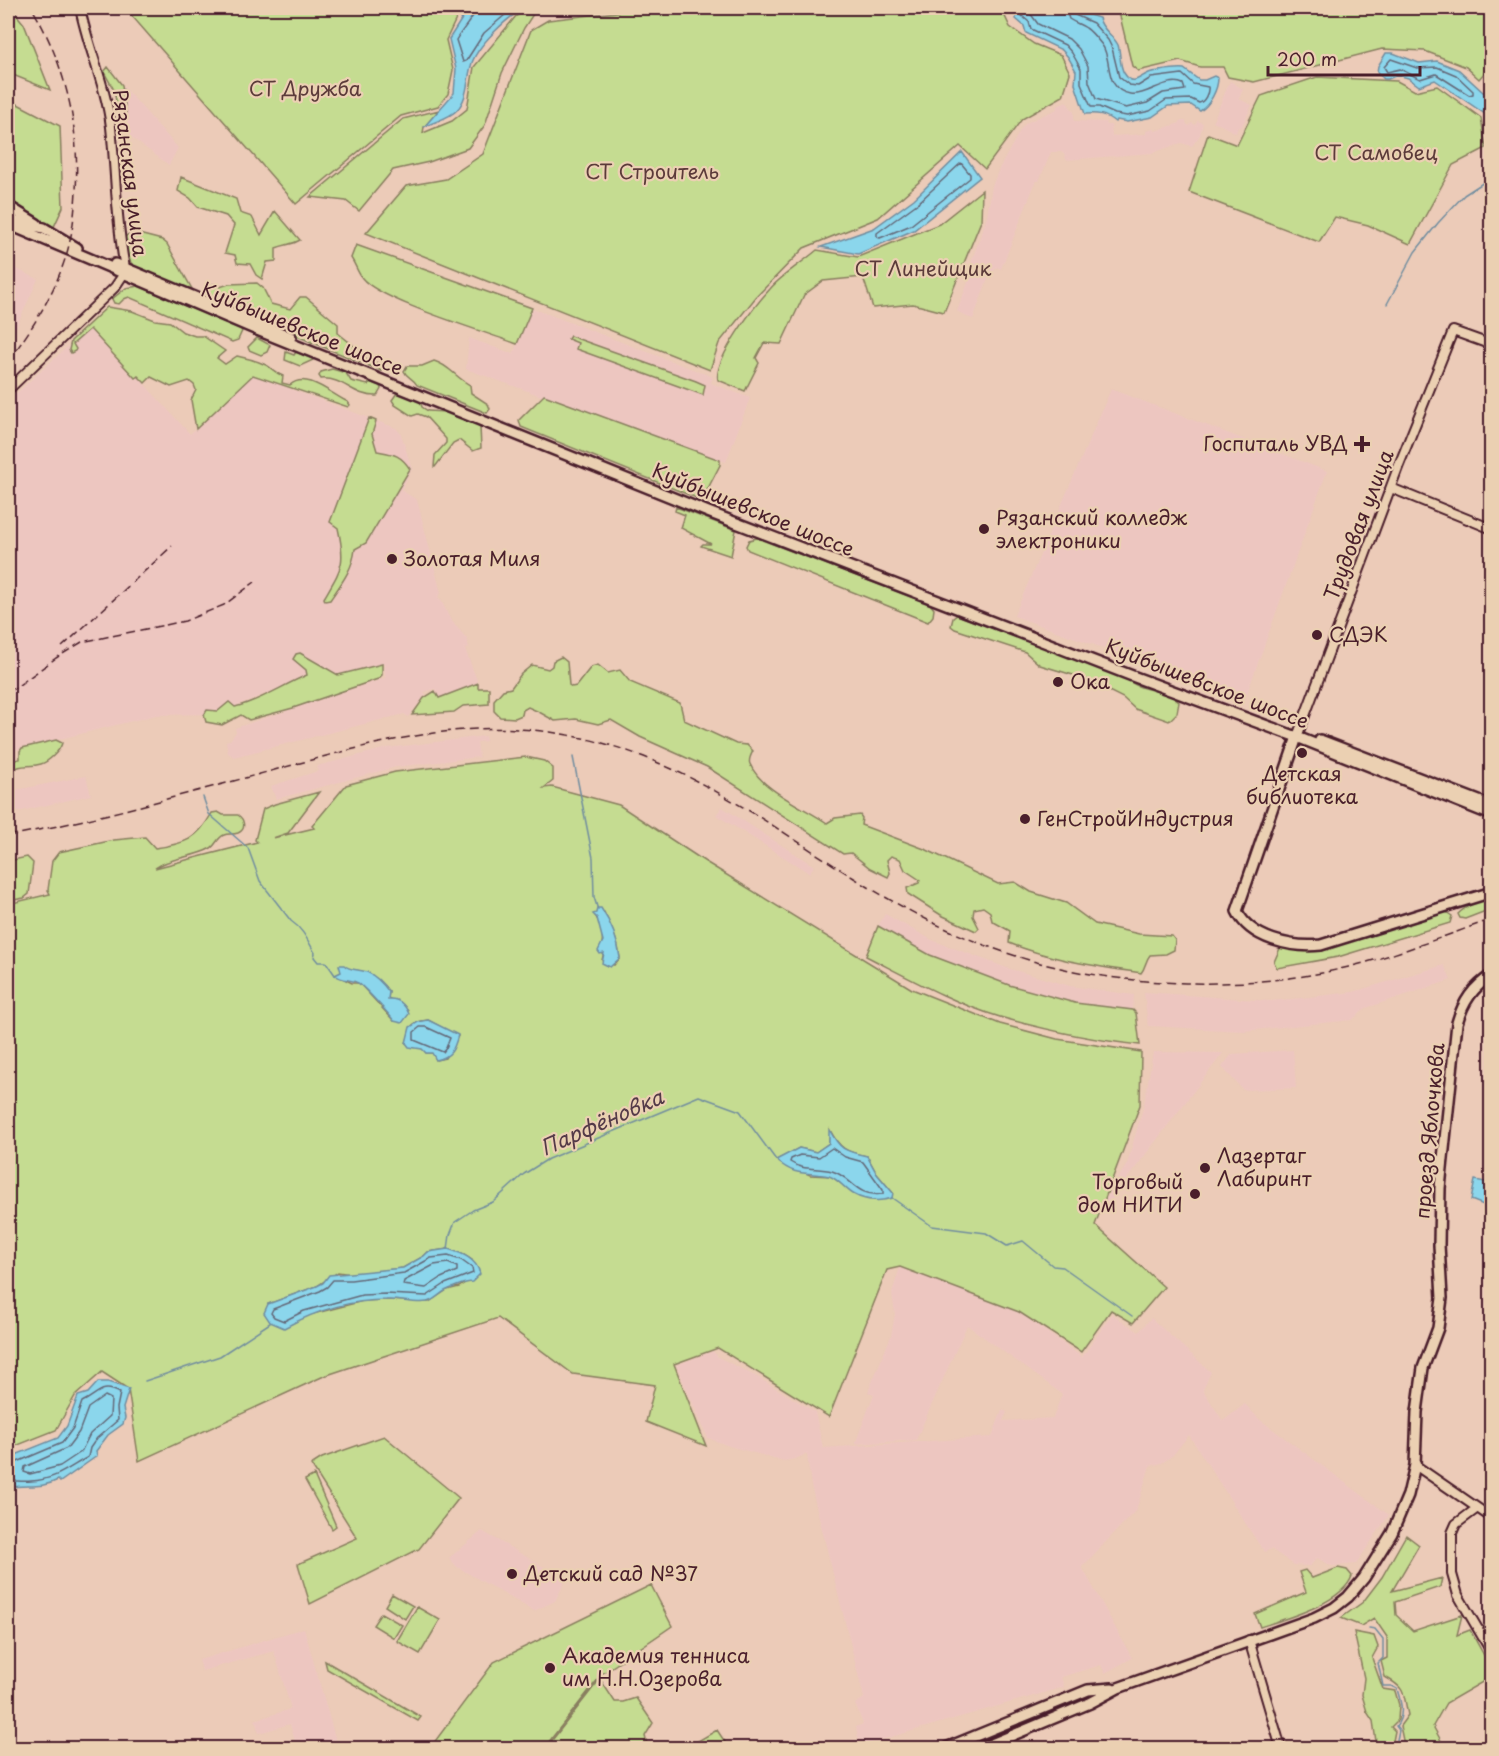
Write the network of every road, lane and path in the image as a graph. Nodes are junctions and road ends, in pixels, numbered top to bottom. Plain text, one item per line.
1 (80, 8) edge
2 (8, 206) edge
3 (8, 211) edge
4 (8, 222) edge
5 (23, 224) junction
6 (43, 233) junction
7 (124, 272) junction
8 (1491, 345) edge
9 (8, 390) edge
10 (1391, 488) junction
11 (1491, 529) edge
12 (1298, 734) junction
13 (1490, 805) edge
14 (1491, 815) edge
15 (1491, 892) edge
16 (1491, 975) edge
17 (1491, 981) edge
18 (1463, 1007) junction
19 (1415, 1465) junction
20 (1476, 1509) junction
21 (1491, 1518) edge
22 (1249, 1640) junction
23 (1491, 1653) edge
24 (1118, 1688) junction
25 (1089, 1690) junction
26 (1090, 1703) junction
27 (999, 1726) junction
28 (987, 1731) junction
29 (972, 1737) junction
30 (1005, 1738) junction
31 (992, 1744) junction
32 (946, 1749) edge
33 (976, 1749) edge
34 (982, 1749) edge
35 (1281, 1749) edge

1 - 7 street, Рязанская улица
2 - 6 main road
3 - 5 main road
4 - 5 main road, Куйбышевское шоссе
4 - 6 main road, Куйбышевское шоссе
5 - 6 main road
6 - 7 main road, Куйбышевское шоссе
7 - 9 street
7 - 12 main road, Куйбышевское шоссе
8 - 10 street, Трудовая улица
10 - 11 street
10 - 12 street, Трудовая улица
12 - 13 main road, Куйбышевское шоссе
12 - 14 main road, Куйбышевское шоссе
12 - 15 main road
16 - 18 main road, проезд Яблочкова
17 - 18 main road
18 - 19 main road, проезд Яблочкова
19 - 20 street
19 - 22 main road, проезд Яблочкова
20 - 21 street
20 - 23 street
22 - 24 main road, проезд Яблочкова
22 - 35 street
24 - 25 main road
24 - 26 main road
25 - 26 main road
25 - 27 main road
26 - 30 main road
27 - 28 main road
27 - 30 main road
28 - 29 main road
28 - 31 main road
29 - 32 main road
29 - 33 main road
30 - 31 main road
31 - 34 main road

